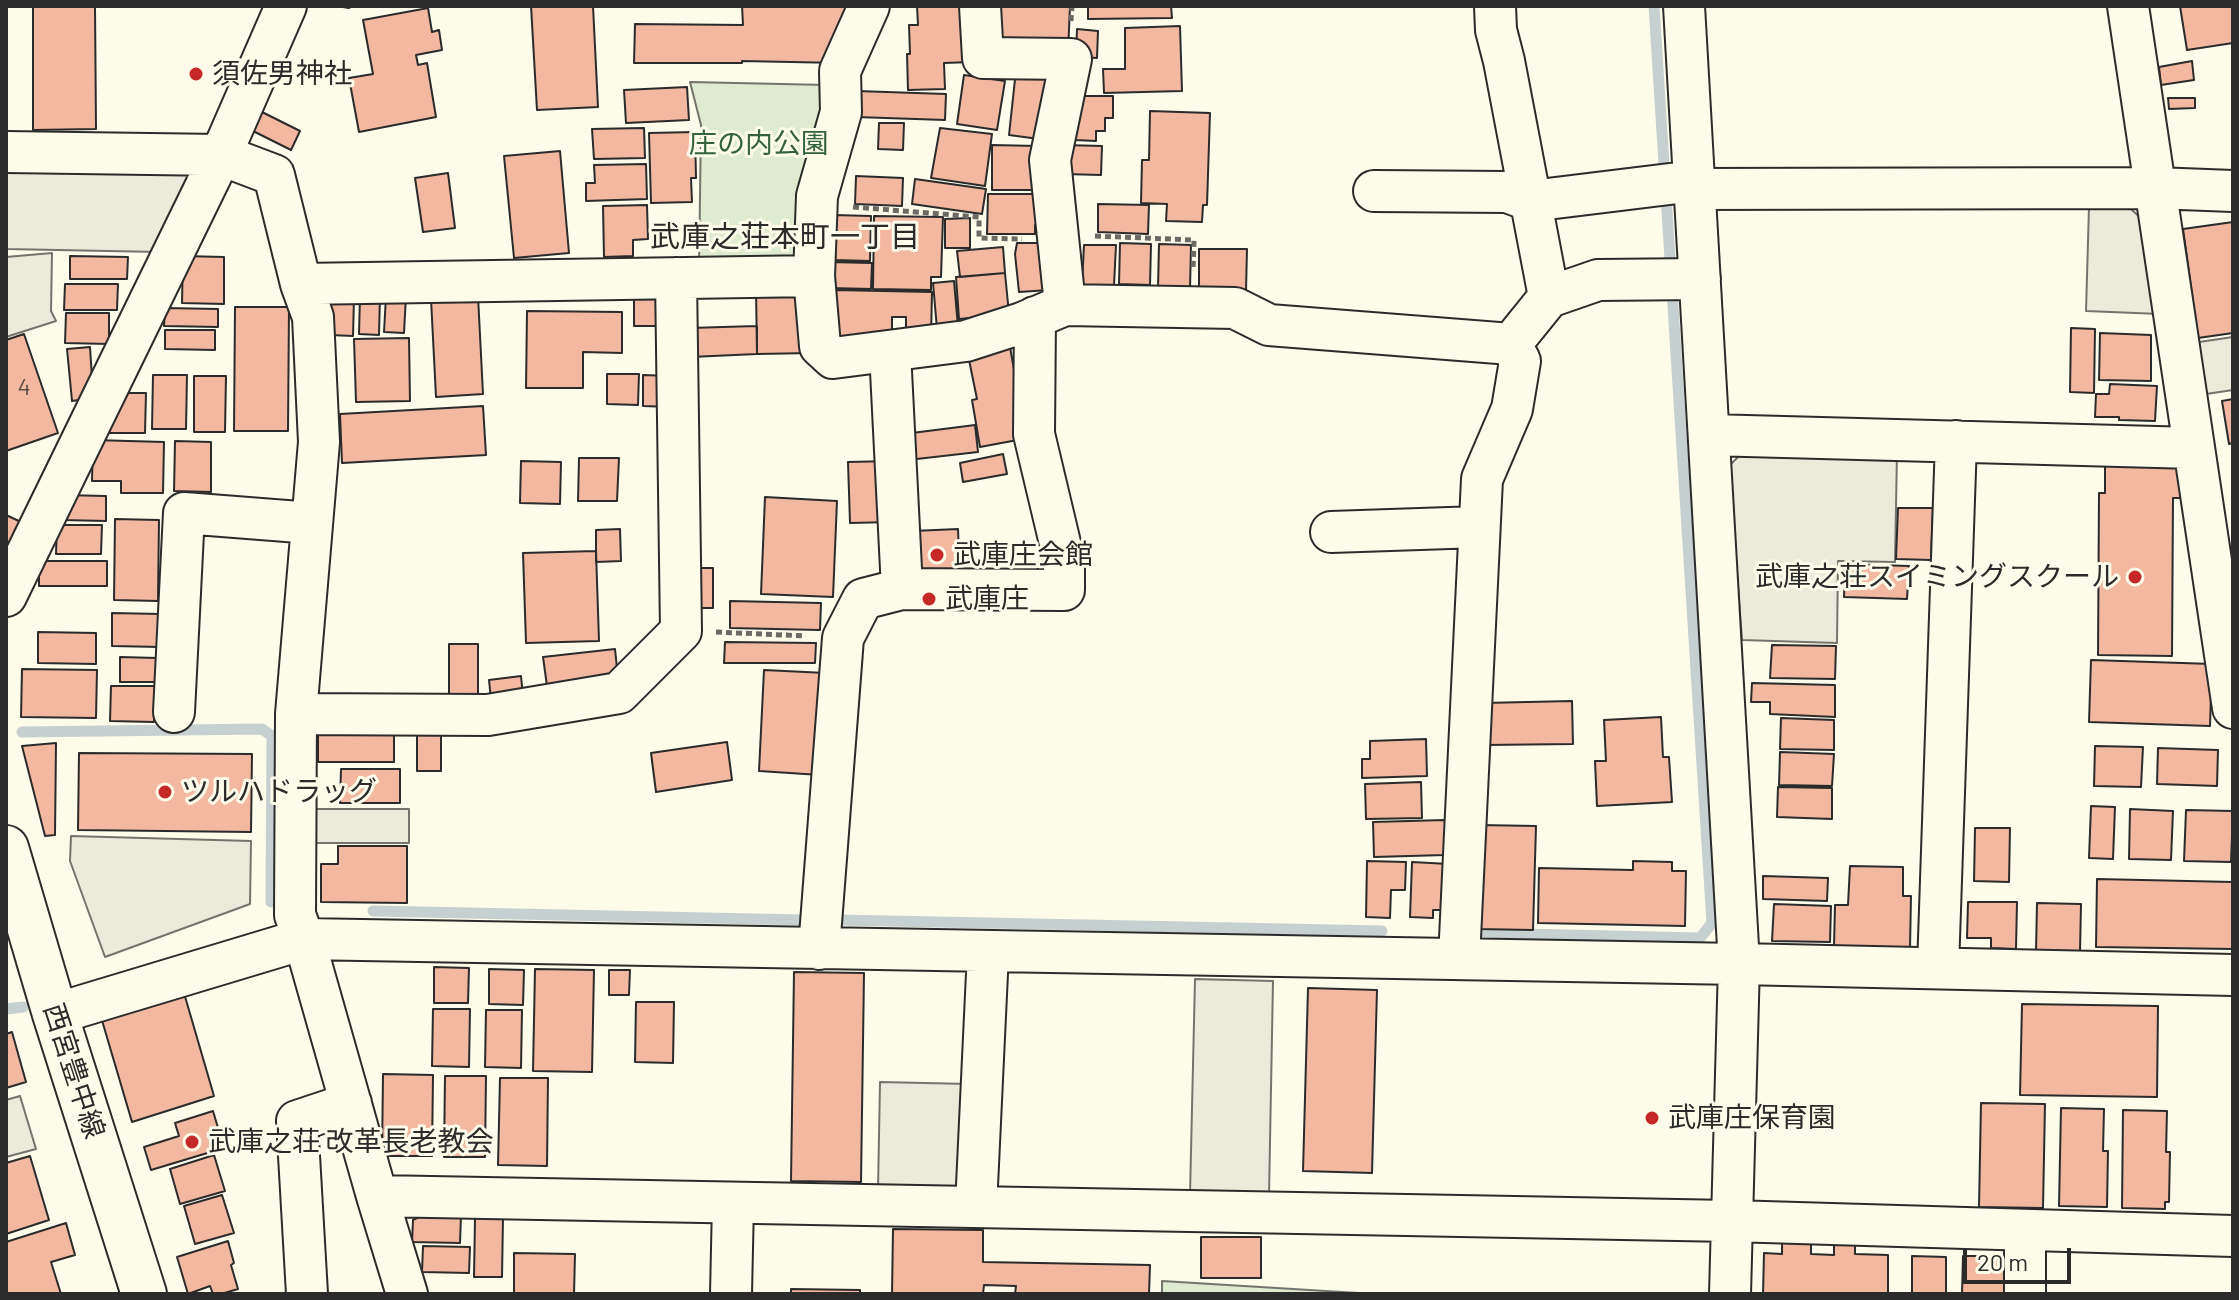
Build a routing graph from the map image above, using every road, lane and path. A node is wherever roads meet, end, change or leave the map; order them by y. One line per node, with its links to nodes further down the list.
1 (286, 6): 8 (street)
2 (869, 6): 14 (street)
3 (980, 6): 15 (street)
4 (1495, 6): 13 (street)
5 (1684, 6): 9 (street)
6 (2128, 6): 10 (street)
7 (6, 152): 8 (street)
8 (221, 155): 19 (street); 32 (street)
9 (1679, 185): 10 (street); 13 (street); 18 (street)
10 (2155, 188): 12 (street); 27 (street)
11 (1374, 191): 13 (street)
12 (2233, 191)
13 (1531, 201): 20 (street)
14 (817, 205): 15 (path); 16 (street)
15 (1058, 237): 21 (path); 22 (street)
16 (814, 276): 17 (street); 24 (street)
17 (676, 278): 19 (street); 33 (street)
18 (1681, 279): 20 (street); 25 (street)
19 (301, 284): 28 (street)
20 (1549, 297): 23 (street)
21 (1192, 308): 22 (street); 23 (street)
22 (1050, 311): 24 (street); 31 (street)
23 (1511, 344): 29 (street)
24 (890, 351): 31 (street)
25 (1709, 435): 26 (street); 43 (street)
26 (1956, 441): 27 (street); 44 (street)
27 (2194, 448): 35 (street)
28 (312, 523): 36 (street); 37 (street)
29 (1479, 527): 30 (street); 42 (street)
30 (1331, 532)
31 (902, 589): 34 (street)
32 (6, 596)
33 (681, 631): 34 (path); 37 (street)
34 (843, 638): 40 (street)
35 (2233, 708)
36 (174, 712)
37 (296, 714): 39 (street)
38 (6, 848): 46 (main road, 西宮豊中線)
39 (304, 939): 40 (street); 46 (street); 47 (street)
40 (819, 949): 41 (street)
41 (988, 952): 42 (street); 50 (street)
42 (1459, 959): 43 (street)
43 (1739, 964): 44 (street); 51 (street)
44 (1938, 968): 45 (street)
45 (2233, 975)
46 (55, 1014): 54 (main road, 西宮豊中線)
47 (351, 1103): 48 (street); 55 (street)
48 (377, 1196): 49 (street); 56 (street)
49 (733, 1203): 50 (street); 57 (street)
50 (976, 1207): 51 (street)
51 (1731, 1221): 52 (street); 58 (street)
52 (2025, 1230): 53 (street); 59 (street)
53 (2233, 1236)
54 (144, 1294)
55 (307, 1294)
56 (407, 1294)
57 (731, 1294)
58 (1730, 1294)
59 (2025, 1294)

